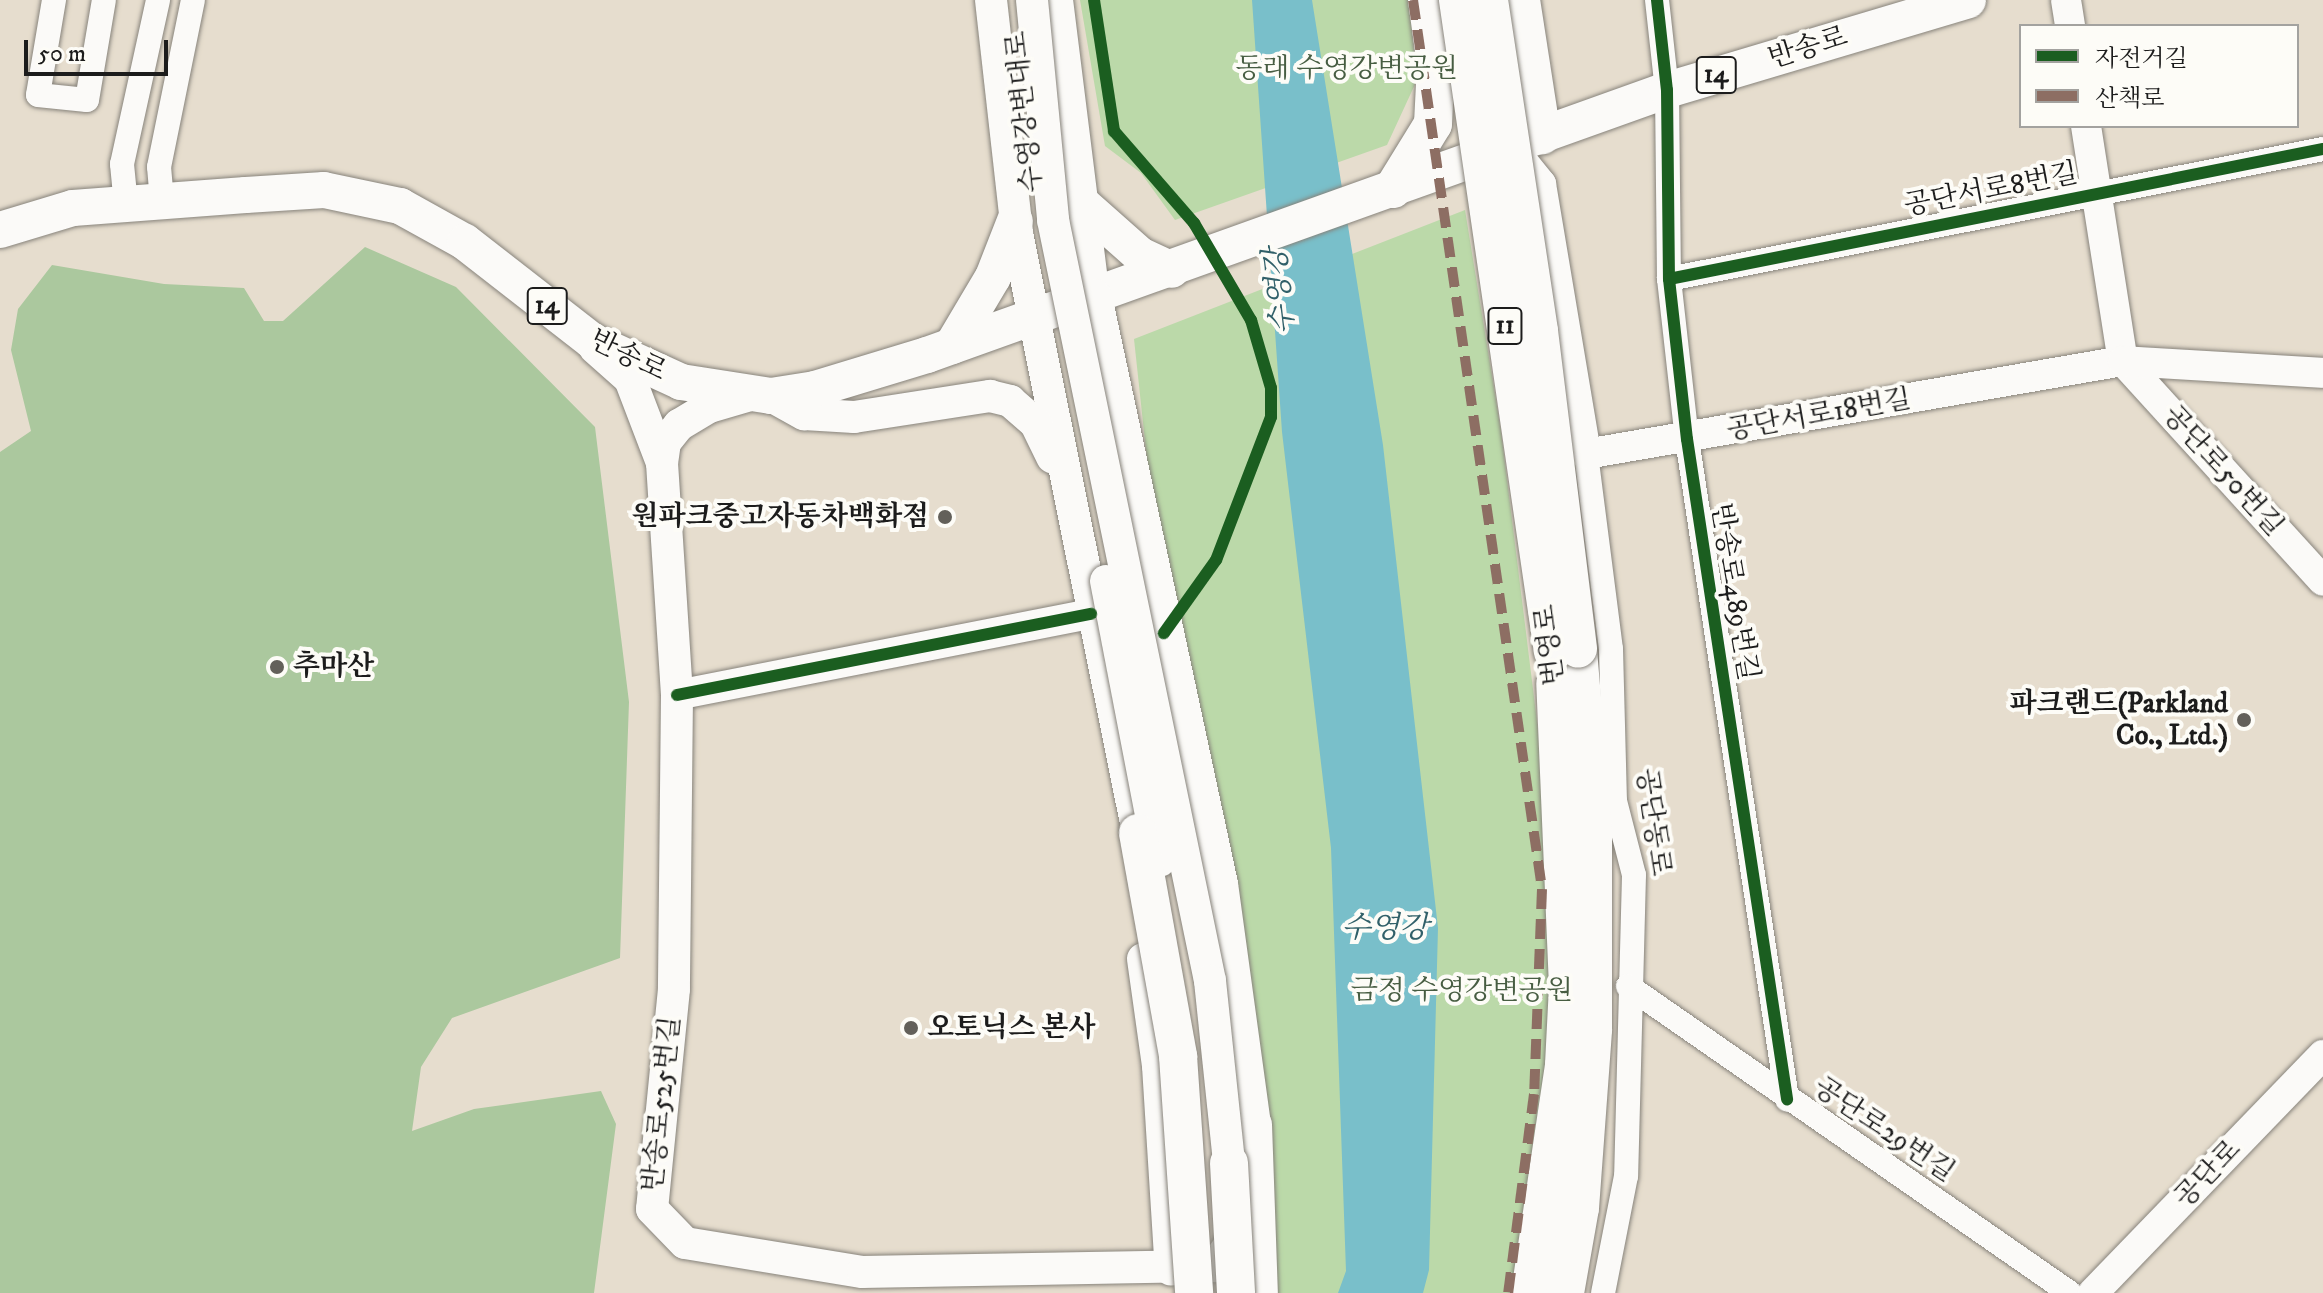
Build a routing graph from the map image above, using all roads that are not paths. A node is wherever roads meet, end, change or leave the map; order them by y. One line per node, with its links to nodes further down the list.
1 (54, 0): 2 (street)
2 (104, 0)
3 (158, 0): 25 (street)
4 (193, 0): 23 (street)
5 (991, 0): 26 (main road)
6 (1013, 0): 26 (main road, 수영강변대로)
7 (1032, 0): 51 (main road, bridge)
8 (1057, 0): 24 (main road)
9 (1427, 0): 21 (highway)
10 (1458, 0): 43 (highway, 번영로 / 11, bridge)
11 (1489, 0): 43 (highway, 번영로 / 11, bridge)
12 (1521, 0): 19 (highway)
13 (1657, 0): 17 (street, 반송로489번길)
14 (1968, 0): 17 (main road, 반송로 / 14)
15 (2066, 0): 16 (street)
16 (2070, 24)
17 (1667, 90): 19 (main road, 반송로 / 14); 29 (street, 반송로489번길)
18 (2086, 128): 22 (street, 공단서로8번길)
19 (1527, 141): 21 (main road, 반송로 / 14); 38 (street)
20 (2323, 149): 22 (street, 공단서로8번길)
21 (1393, 189): 28 (main road, 14)
22 (2097, 194): 29 (street, 공단서로8번길); 34 (street, 공단서로8번길)
23 (162, 201): 25 (main road, 반송로 / 14); 32 (main road, 반송로 / 14)
24 (1079, 201): 28 (main road); 30 (main road)
25 (126, 205): 27 (main road, 반송로 / 14)
26 (1026, 223): 31 (main road); 33 (main road); 51 (main road, bridge)
27 (0, 230)
28 (1172, 270): 30 (main road, 14)
29 (1669, 279): 37 (street, 반송로489번길)
30 (1094, 297): 31 (main road, 반송로 / 14); 46 (main road)
31 (1036, 317): 33 (main road, 반송로 / 14); 40 (main road)
32 (574, 328): 36 (main road, 반송로 / 14); 39 (main road)
33 (952, 346): 36 (main road, 반송로 / 14)
34 (2123, 361): 35 (street, 공단서로18번길); 37 (street, 공단서로18번길); 41 (street, 공단로50번길)
35 (2323, 373)
36 (763, 395): 39 (main road); 40 (main road)
37 (1687, 439): 38 (street, 공단서로18번길); 49 (street, 반송로489번길)
38 (1586, 454): 47 (street, 공단동로)
39 (662, 463): 44 (main road, 반송로525번길)
40 (1068, 492): 42 (main road)
41 (2323, 581)
42 (1093, 621): 44 (street); 45 (main road); 53 (main road)
43 (1566, 650): 57 (highway, 번영로 / 11); 58 (highway, 번영로 / 11)
44 (677, 695): 52 (main road, 반송로525번길)
45 (1138, 833): 53 (highway, bridge)
46 (1220, 884): 50 (main road); 53 (main road, 반송로525번길)
47 (1628, 986): 49 (street, 공단로29번길); 59 (street, 공단동로)
48 (2319, 1068): 61 (street, 공단로)
49 (1787, 1099): 60 (street, 공단로29번길)
50 (1253, 1125): 56 (highway)
51 (1216, 1162): 54 (highway); 55 (highway, bridge)
52 (860, 1282): 53 (main road, 반송로525번길)
53 (1181, 1285)
54 (1212, 1293)
55 (1236, 1293)
56 (1259, 1293)
57 (1530, 1293)
58 (1565, 1293)
59 (1603, 1293)
60 (2070, 1293)
61 (2093, 1293)

